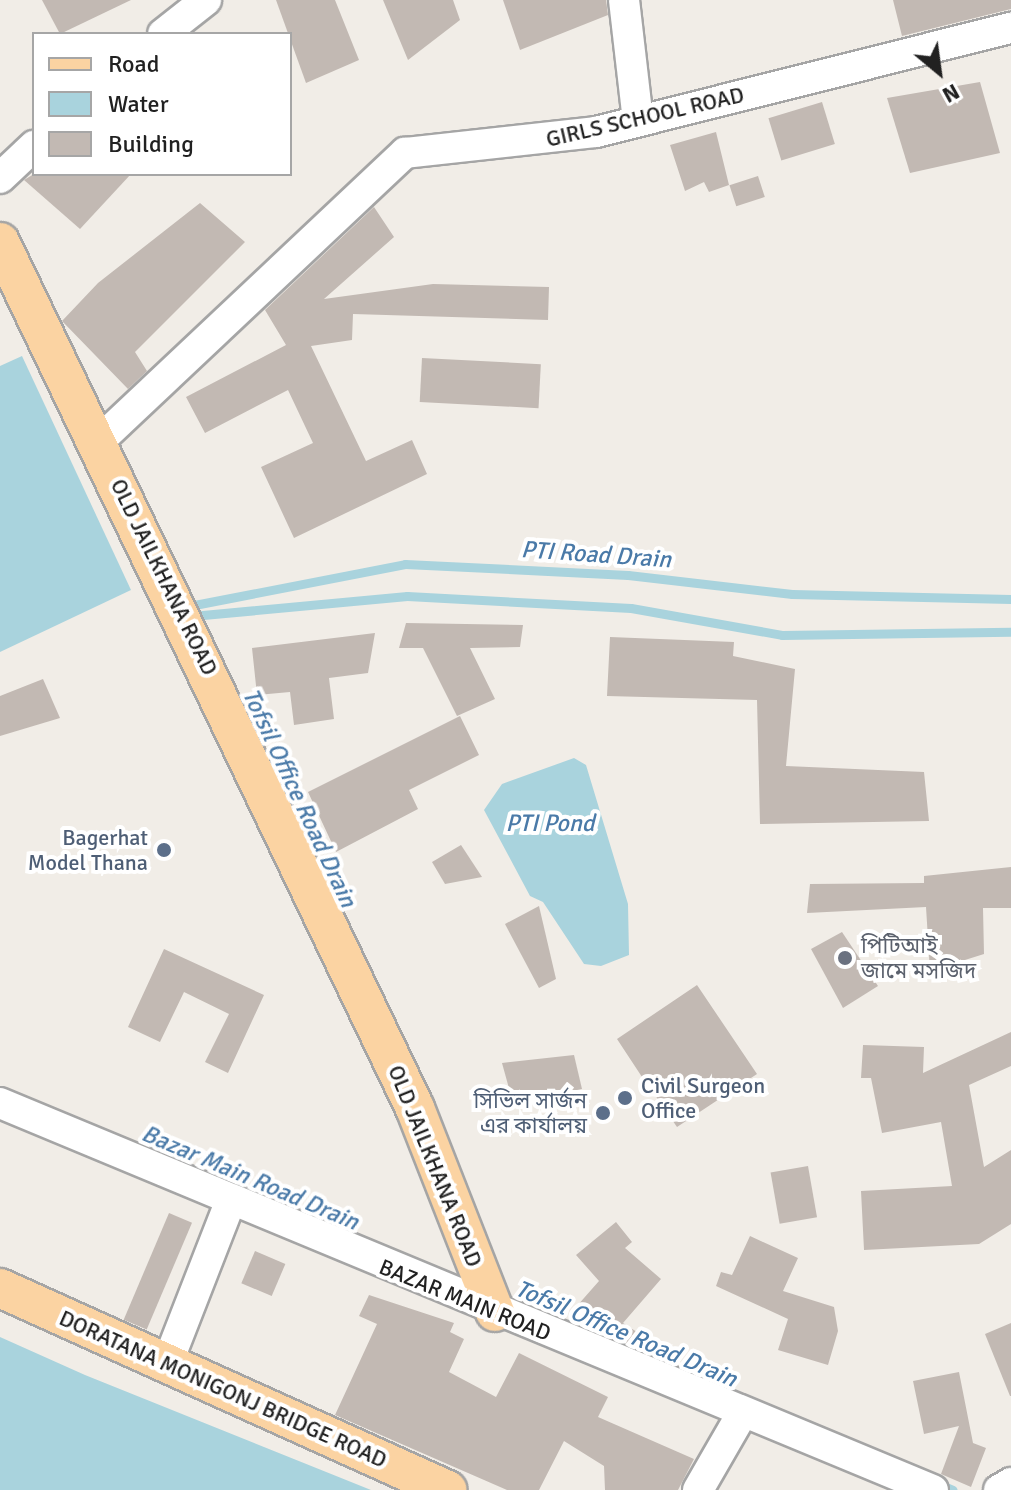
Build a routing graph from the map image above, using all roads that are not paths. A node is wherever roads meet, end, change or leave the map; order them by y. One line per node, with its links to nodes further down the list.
1 (206, 0): 4 (street)
2 (624, 0): 5 (street)
3 (1011, 28): 5 (street, GIRLS SCHOOL ROAD)
4 (166, 32)
5 (638, 121): 9 (street, GIRLS SCHOOL ROAD)
6 (32, 148): 7 (street)
7 (0, 178)
8 (0, 242): 9 (main road, OLD JAILKHANA ROAD)
9 (98, 442): 13 (main road, OLD JAILKHANA ROAD)
10 (0, 1103): 11 (street, BAZAR MAIN ROAD)
11 (230, 1202): 13 (street, BAZAR MAIN ROAD); 14 (street)
12 (0, 1288): 14 (main road, DORATANA MONIGONJ BRIDGE ROAD)
13 (495, 1312): 15 (street, BAZAR MAIN ROAD)
14 (167, 1364): 17 (main road, DORATANA MONIGONJ BRIDGE ROAD)
15 (743, 1412): 18 (street); 19 (street, BAZAR MAIN ROAD)
16 (1011, 1483): 20 (street)
17 (447, 1490)
18 (698, 1490)
19 (933, 1490)
20 (999, 1490)

